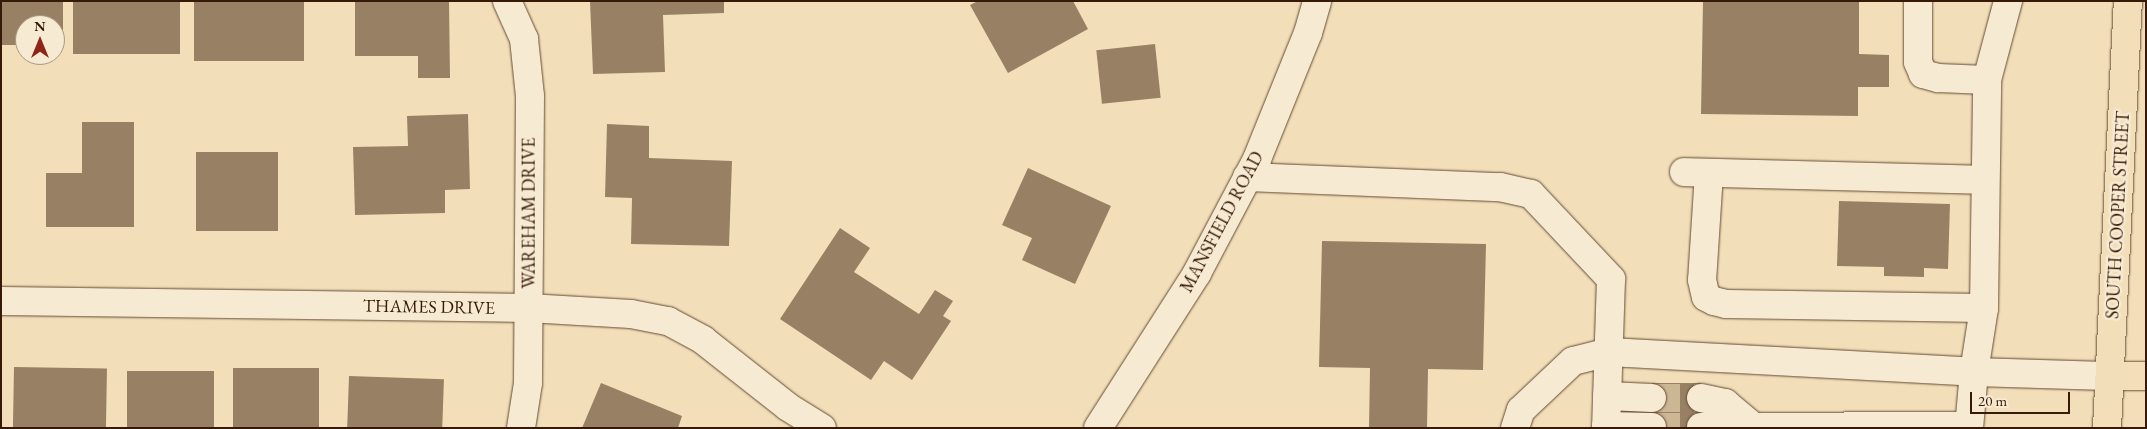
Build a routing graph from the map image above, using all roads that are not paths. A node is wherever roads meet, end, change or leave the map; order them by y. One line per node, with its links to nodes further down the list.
1 (507, 1): 10 (street, WAREHAM DRIVE)
2 (1317, 1): 7 (street, MANSFIELD ROAD)
3 (1918, 1): 6 (street)
4 (2008, 1): 6 (street)
5 (2128, 1): 14 (main road, SOUTH COOPER STREET)
6 (1987, 80): 8 (street)
7 (1247, 177): 12 (street); 28 (street, MANSFIELD ROAD)
8 (1986, 180): 11 (street); 11 (street)
9 (1, 301): 10 (street, THAMES DRIVE)
10 (528, 308): 26 (street, WAREHAM DRIVE); 27 (street, THAMES DRIVE)
11 (1984, 308): 13 (street)
12 (1609, 352): 13 (street); 16 (street); 29 (street)
13 (1974, 372): 14 (street); 25 (street)
14 (2110, 376): 15 (main road); 30 (main road, SOUTH COOPER STREET)
15 (2146, 376)
16 (1607, 396): 17 (street); 19 (street)
17 (1652, 398)
18 (1701, 398): 22 (street)
19 (1606, 427): 20 (street)
20 (1652, 427)
21 (1701, 427): 22 (street)
22 (1756, 427): 23 (street)
23 (1798, 427): 24 (street)
24 (1884, 427): 25 (street)
25 (1969, 427)
26 (521, 428)
27 (822, 428)
28 (1098, 428)
29 (1515, 428)
30 (2107, 428)

